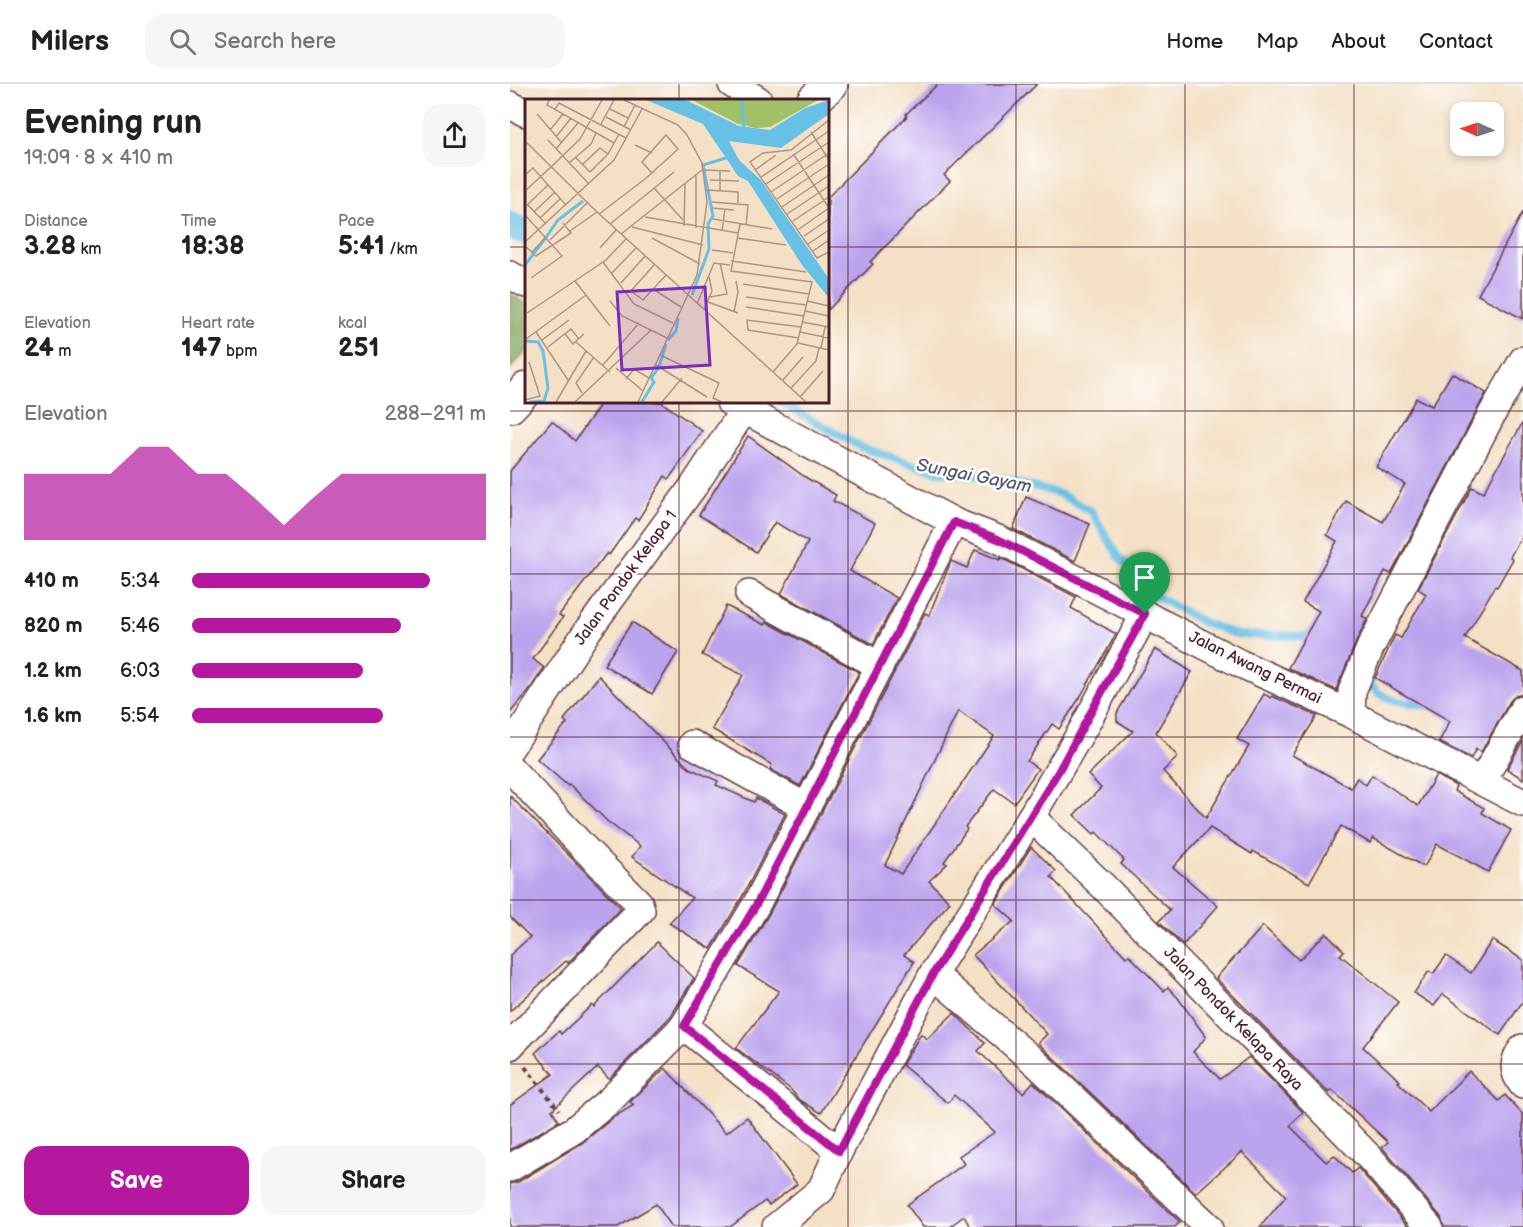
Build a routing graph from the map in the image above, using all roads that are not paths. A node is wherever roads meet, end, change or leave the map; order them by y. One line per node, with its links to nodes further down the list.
1 (732, 84): 3 (street)
2 (831, 84): 4 (main road)
3 (756, 99)
4 (815, 99)
5 (510, 105): 6 (street)
6 (525, 112)
7 (510, 275): 8 (street)
8 (525, 283)
9 (1523, 360): 17 (street)
10 (525, 390): 11 (main road)
11 (510, 406)
12 (737, 406): 13 (street, Jalan Awang Permai); 20 (street, Jalan Pondok Kelapa 1)
13 (954, 522): 15 (street, Jalan Awang Permai); 16 (street)
14 (748, 594): 16 (street)
15 (1145, 614): 17 (street, Jalan Awang Permai); 25 (street)
16 (880, 666): 24 (street)
17 (1352, 703): 22 (street, Jalan Awang Permai)
18 (1514, 724): 22 (street)
19 (692, 744): 24 (street)
20 (510, 748)
21 (510, 768): 29 (street)
22 (1482, 781): 23 (street, Jalan Awang Permai)
23 (1523, 803)
24 (807, 807): 27 (street)
25 (1031, 816): 26 (street); 35 (street, Jalan Pondok Kelapa Raya)
26 (933, 974): 31 (street); 34 (street)
27 (684, 1026): 31 (street); 32 (street)
28 (1523, 1048): 30 (street)
29 (517, 1056)
30 (1523, 1085)
31 (839, 1151): 33 (street)
32 (510, 1168)
33 (776, 1227)
34 (1209, 1227)
35 (1429, 1227)

